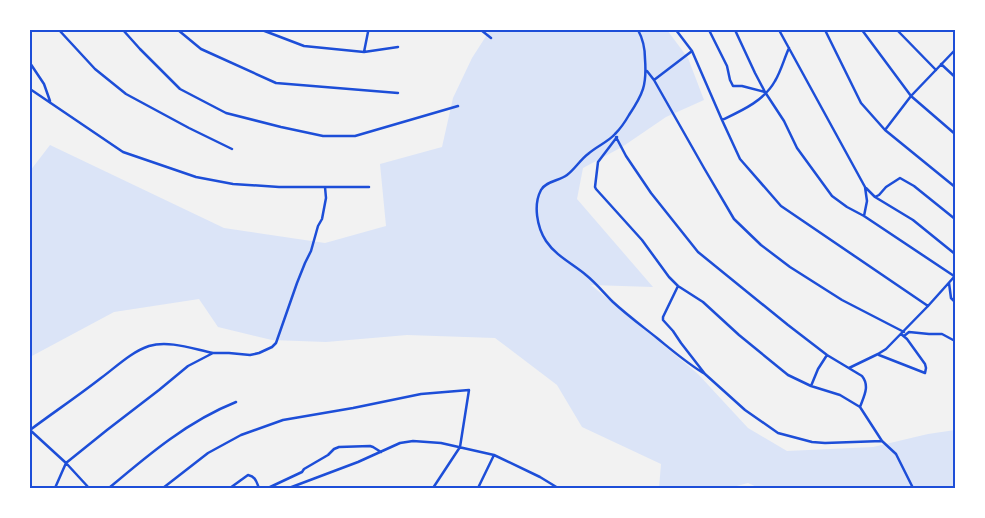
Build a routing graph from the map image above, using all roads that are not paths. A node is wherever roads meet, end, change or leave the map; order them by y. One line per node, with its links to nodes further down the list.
1 (59, 30): 37 (street)
2 (123, 30): 32 (street)
3 (178, 30): 29 (street)
4 (262, 30): 20 (street)
5 (368, 30): 20 (street)
6 (481, 30): 15 (street)
7 (638, 30): 23 (street)
8 (676, 30): 18 (street)
9 (709, 30): 28 (street)
10 (735, 30): 28 (street)
11 (779, 30): 17 (street)
12 (825, 30): 34 (street)
13 (862, 30): 30 (street)
14 (897, 30): 24 (street)
15 (491, 38)
16 (398, 47): 20 (street)
17 (788, 48): 28 (street); 40 (street)
18 (692, 50): 26 (street); 33 (street)
19 (955, 50): 22 (street)
20 (364, 52)
21 (30, 63): 31 (street)
22 (941, 64): 24 (street); 25 (street)
23 (646, 70): 26 (street); 36 (street)
24 (936, 70): 30 (street)
25 (955, 77)
26 (654, 80): 51 (street)
27 (30, 89): 31 (street)
28 (765, 92): 33 (street); 43 (street)
29 (398, 93)
30 (911, 96): 34 (street); 35 (street)
31 (51, 102): 38 (street)
32 (458, 106)
33 (722, 120): 50 (street)
34 (885, 130): 41 (street)
35 (955, 134)
36 (616, 136): 48 (street); 55 (street); 57 (street)
37 (232, 149)
38 (325, 187): 39 (street); 53 (street)
39 (369, 187)
40 (865, 187): 42 (street); 43 (street)
41 (955, 187)
42 (875, 197): 44 (street); 45 (street)
43 (864, 216): 46 (street)
44 (955, 219)
45 (955, 254)
46 (955, 276): 47 (street)
47 (949, 283): 49 (street); 50 (street)
48 (678, 286): 57 (street); 58 (street)
49 (955, 302)
50 (928, 306): 51 (street)
51 (903, 334): 52 (street); 54 (street); 54 (street)
52 (955, 341)
53 (213, 353): 65 (street); 65 (street)
54 (878, 354): 56 (street)
55 (827, 355): 56 (street); 58 (street)
56 (848, 368): 60 (street)
57 (705, 374): 61 (street)
58 (811, 386): 60 (street)
59 (236, 402): 68 (street)
60 (860, 407): 61 (street)
61 (882, 441): 77 (street)
62 (460, 446): 63 (street); 64 (street); 69 (street); 74 (street)
63 (381, 452): 72 (street); 73 (street)
64 (494, 455): 75 (street); 76 (street)
65 (66, 464): 66 (street); 67 (street)
66 (56, 488)
67 (89, 488)
68 (109, 488)
69 (163, 488)
70 (230, 488): 71 (street)
71 (259, 488)
72 (268, 488)
73 (289, 488)
74 (433, 488)
75 (478, 488)
76 (558, 488)
77 (913, 488)

